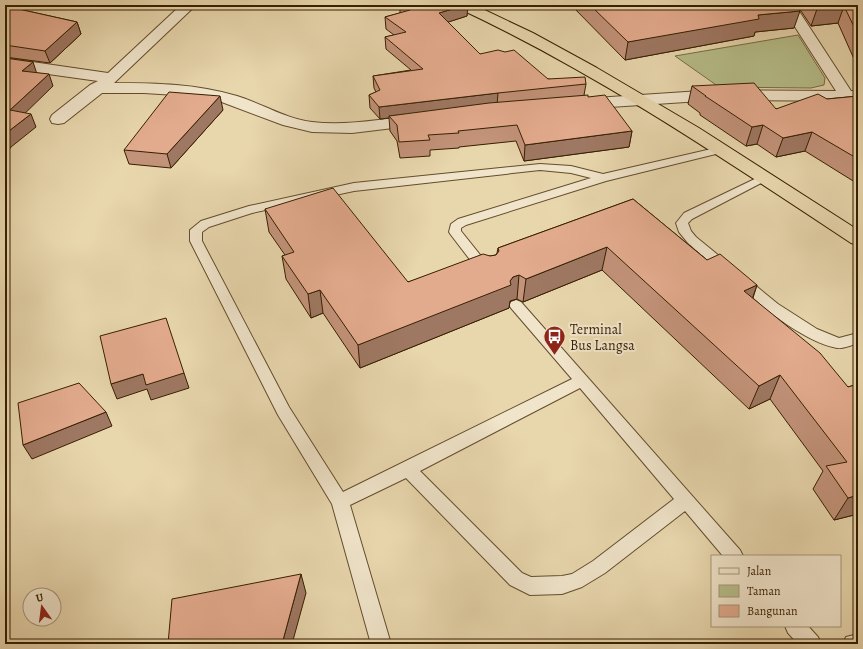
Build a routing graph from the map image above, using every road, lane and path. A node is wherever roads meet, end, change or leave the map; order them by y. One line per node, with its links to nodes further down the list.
1 (189, 5): 5 (street)
2 (463, 5): 8 (highway)
3 (788, 5): 7 (street)
4 (5, 63): 5 (street)
5 (111, 78): 6 (street)
6 (96, 88): 10 (street); 11 (street)
7 (852, 96): 8 (street)
8 (640, 99): 9 (street); 12 (highway)
9 (565, 106)
10 (434, 118)
11 (58, 119)
12 (720, 150): 13 (lane); 14 (highway)
13 (602, 178): 16 (lane); 22 (lane)
14 (763, 178): 15 (highway); 18 (lane)
15 (858, 239)
16 (489, 274)
17 (516, 305): 19 (lane)
18 (858, 338)
19 (581, 381): 20 (lane); 21 (lane)
20 (408, 469): 21 (lane); 22 (lane)
21 (685, 501): 23 (lane)
22 (340, 502): 26 (lane)
23 (733, 555)
24 (796, 627): 27 (lane)
25 (858, 643): 28 (lane)
26 (381, 644)
27 (811, 644)
28 (853, 644)

